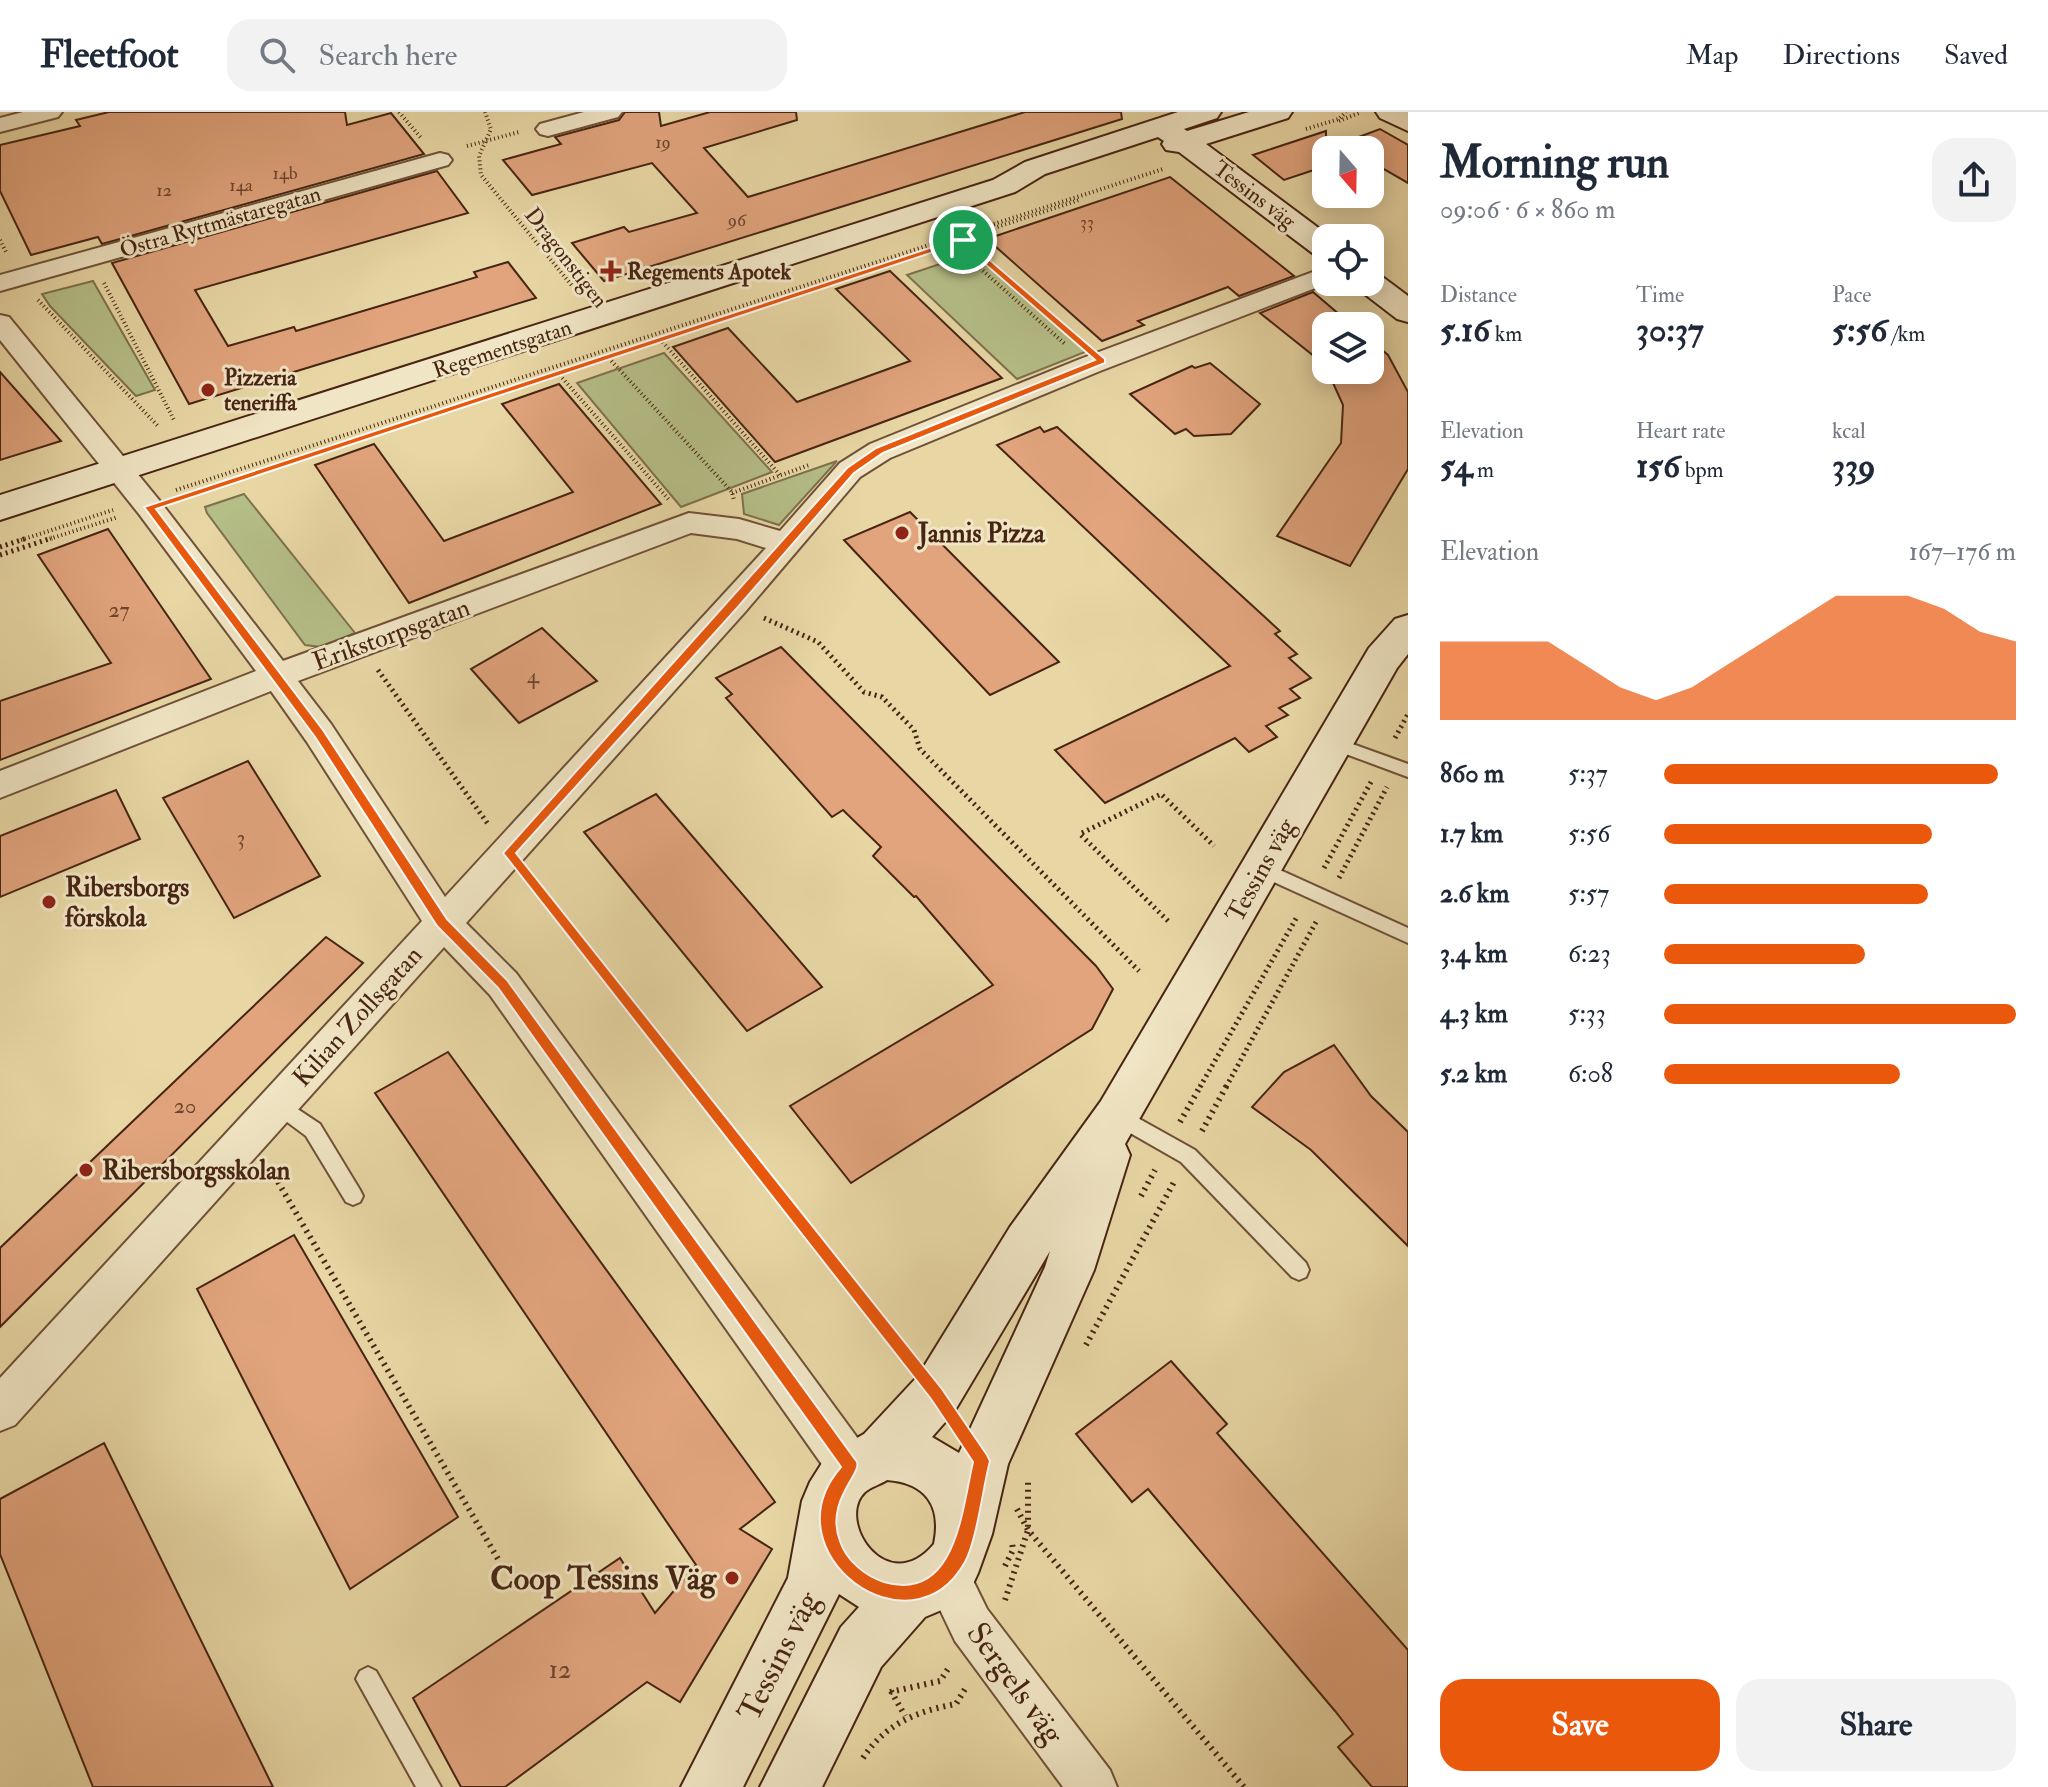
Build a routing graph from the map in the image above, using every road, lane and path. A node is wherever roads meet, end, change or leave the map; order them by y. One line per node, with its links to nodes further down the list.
1 (50, 112): 10 (street)
2 (485, 112): 23 (path, Dragonstigen)
3 (610, 112): 11 (street)
4 (1207, 112): 12 (street, Regementsgatan)
5 (1278, 112): 12 (street, Regementsgatan)
6 (1360, 112): 9 (path)
7 (1390, 112): 8 (street)
8 (1408, 122)
9 (1336, 123)
10 (0, 125)
11 (548, 129)
12 (1164, 137): 14 (street, Tessins väg); 23 (street, Regementsgatan); 26 (path)
13 (440, 160): 18 (street, Östra Ryttmästaregatan)
14 (1212, 162): 15 (street, Tessins väg); 16 (path)
15 (1312, 237)
16 (963, 240): 17 (path); 28 (path)
17 (952, 244): 25 (path); 28 (path)
18 (91, 258): 19 (street, Östra Ryttmästaregatan); 30 (path)
19 (9, 280): 30 (path)
20 (1312, 280): 28 (street, Kilian Zollsgatan)
21 (1384, 294): 22 (street)
22 (1408, 312)
23 (597, 318): 26 (path, Dragonstigen); 30 (street, Regementsgatan)
24 (0, 323): 32 (street)
25 (660, 339): 27 (path); 33 (path)
26 (605, 350): 27 (path, Dragonstigen); 34 (path)
27 (607, 356): 29 (path); 36 (path, Dragonstigen)
28 (1096, 363): 41 (street, Kilian Zollsgatan)
29 (557, 372): 35 (path); 39 (path)
30 (177, 438): 32 (street, Regementsgatan); 34 (path)
31 (810, 465): 33 (path)
32 (119, 472): 37 (street); 38 (street, Regementsgatan)
33 (780, 475): 36 (path)
34 (196, 483): 35 (path); 37 (path)
35 (200, 490): 37 (path)
36 (732, 492): 39 (path); 40 (path)
37 (146, 504): 42 (path); 43 (path); 47 (street)
38 (0, 508)
39 (689, 523): 40 (street, Erikstorpsgatan); 46 (street, Erikstorpsgatan)
40 (739, 529): 41 (street, Erikstorpsgatan)
41 (787, 544): 44 (street, Kilian Zollsgatan)
42 (0, 547)
43 (0, 555)
44 (734, 604): 53 (street, Kilian Zollsgatan); 60 (path)
45 (1408, 629): 49 (street, Tessins väg)
46 (361, 647): 47 (street, Erikstorpsgatan); 53 (path)
47 (277, 676): 51 (street, Erikstorpsgatan); 58 (street)
48 (1408, 714): 50 (path)
49 (1333, 743): 50 (lane); 54 (street, Tessins väg)
50 (1396, 767): 55 (path); 56 (path)
51 (0, 785)
52 (1214, 846): 57 (path)
53 (509, 853): 58 (street, Kilian Zollsgatan); 69 (path)
54 (1260, 868): 55 (lane); 62 (street, Tessins väg)
55 (1311, 891): 56 (lane); 64 (path)
56 (1328, 900): 59 (lane); 65 (path)
57 (1168, 921)
58 (442, 922): 61 (street, Kilian Zollsgatan); 71 (street)
59 (1408, 936)
60 (1139, 971)
61 (278, 1104): 63 (street, Kilian Zollsgatan); 66 (lane)
62 (1118, 1116): 64 (lane); 69 (street, Tessins väg); 72 (street, Tessins väg)
63 (250, 1134): 70 (street, Kilian Zollsgatan); 75 (path)
64 (1169, 1142): 65 (lane)
65 (1188, 1156): 67 (lane); 68 (path)
66 (353, 1196)
67 (1299, 1270)
68 (1079, 1358)
69 (936, 1394): 71 (street, Tessins väg)
70 (0, 1410)
71 (867, 1460): 73 (street, Tessins väg); 76 (street)
72 (1005, 1463): 74 (path); 74 (path); 76 (street, Tessins väg)
73 (827, 1519): 76 (street); 81 (street, Tessins väg)
74 (1028, 1530): 77 (path); 84 (path)
75 (498, 1559)
76 (940, 1567): 77 (street, Sergels väg); 82 (street, Tessins väg)
77 (989, 1648): 79 (path); 83 (street, Sergels väg)
78 (368, 1679): 80 (lane)
79 (861, 1761)
80 (429, 1787)
81 (711, 1787)
82 (790, 1787)
83 (1093, 1787)
84 (1244, 1787)

